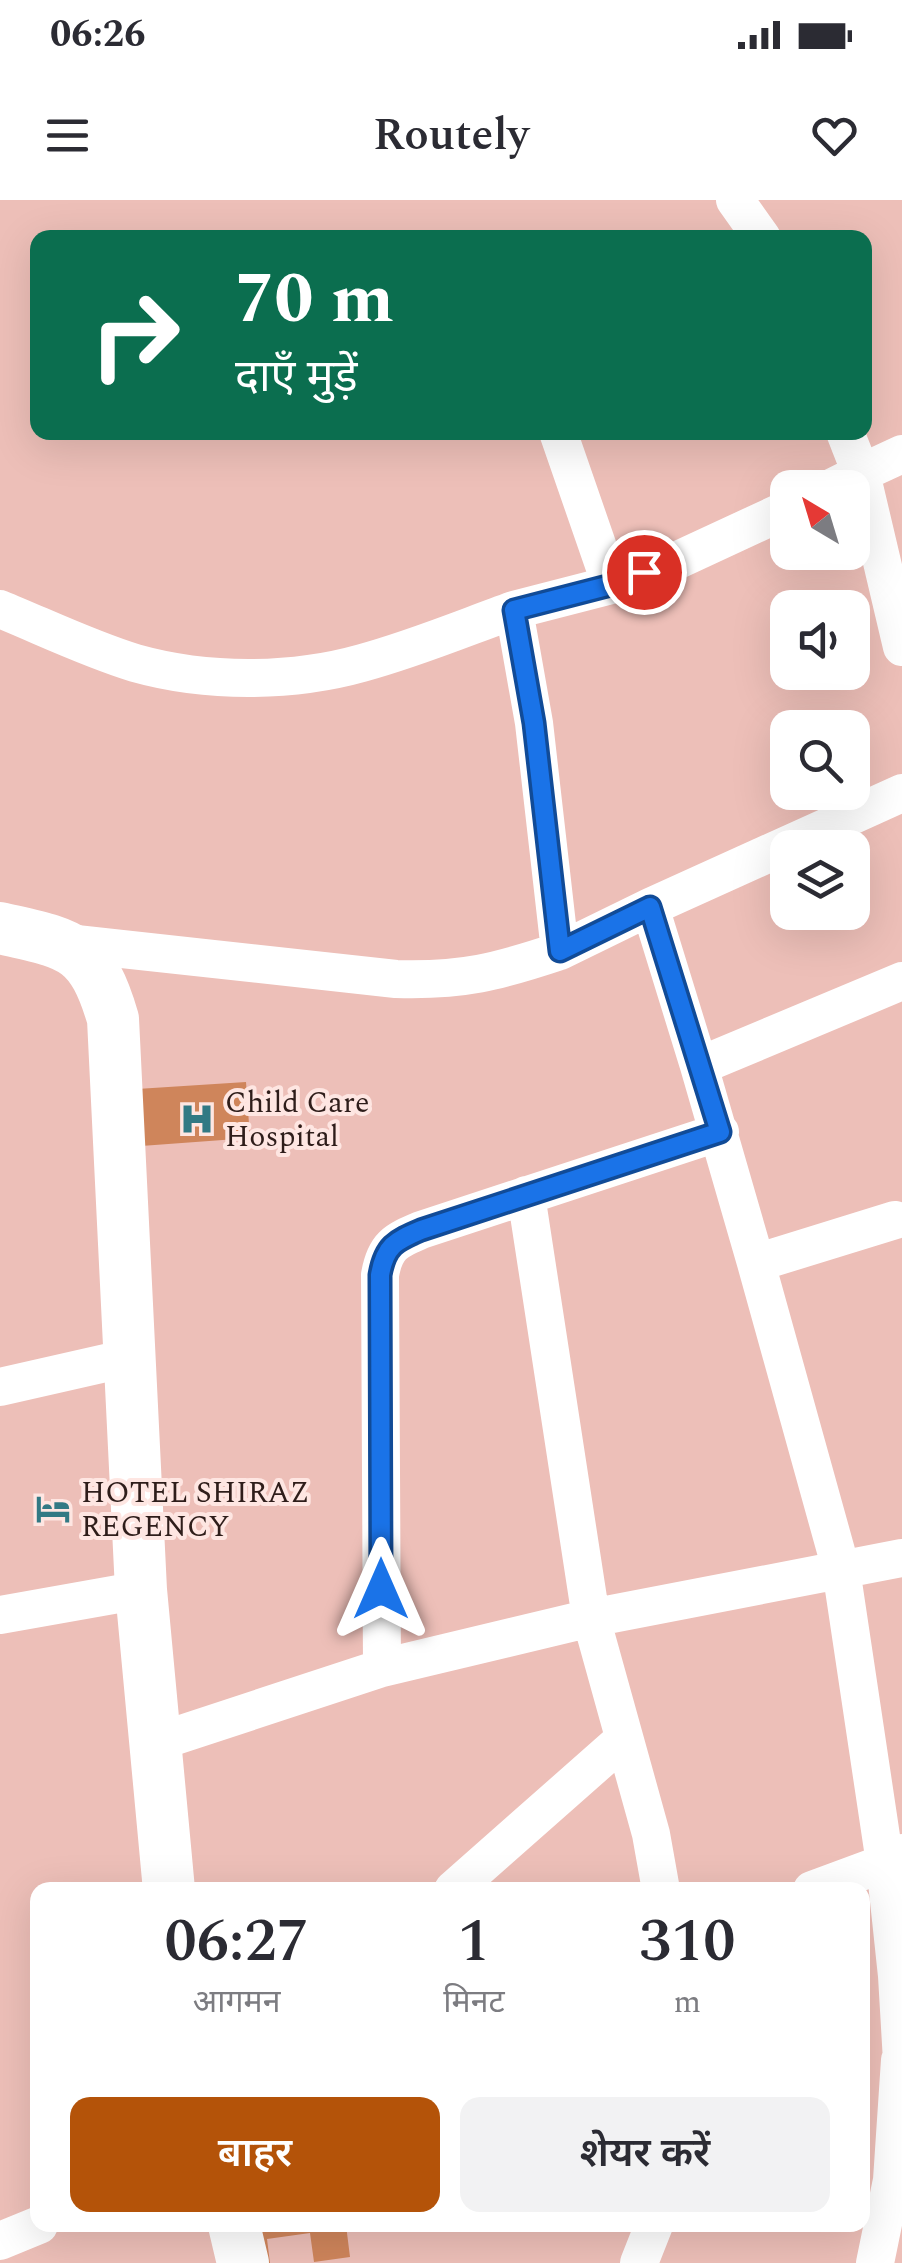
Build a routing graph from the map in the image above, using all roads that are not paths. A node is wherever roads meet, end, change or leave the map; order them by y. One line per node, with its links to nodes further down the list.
1 (735, 200): 2 (street)
2 (756, 230)
3 (561, 440): 10 (street)
4 (845, 440): 6 (street)
5 (902, 454): 7 (street)
6 (846, 470)
7 (868, 470)
8 (770, 517): 10 (street)
9 (870, 552): 13 (street)
10 (611, 585): 12 (street)
11 (0, 609): 12 (street)
12 (514, 610): 18 (street)
13 (902, 647)
14 (902, 794): 15 (street)
15 (650, 907): 18 (street); 20 (street)
16 (0, 928): 17 (main road)
17 (66, 943): 18 (street); 25 (main road)
18 (560, 951)
19 (902, 981): 20 (street)
20 (700, 1066): 21 (street)
21 (720, 1132): 22 (street); 24 (street)
22 (526, 1196): 31 (street); 32 (street)
23 (895, 1220): 24 (street)
24 (756, 1263): 28 (street)
25 (132, 1357): 26 (street); 29 (main road)
26 (0, 1387)
27 (902, 1558): 28 (street)
28 (841, 1569): 31 (street); 35 (street)
29 (142, 1590): 30 (street); 34 (main road)
30 (0, 1614)
31 (591, 1618): 32 (street); 33 (street)
32 (382, 1668): 34 (street)
33 (624, 1739): 37 (street); 38 (street)
34 (157, 1742): 36 (main road)
35 (893, 1858): 39 (street); 40 (street)
36 (168, 1882)
37 (462, 1882)
38 (659, 1882)
39 (832, 1882)
40 (900, 1976): 41 (street)
41 (901, 2061): 48 (street)
42 (30, 2229): 45 (street)
43 (236, 2232): 46 (main road)
44 (651, 2232): 47 (street)
45 (0, 2241)
46 (243, 2263)
47 (639, 2263)
48 (875, 2263)

